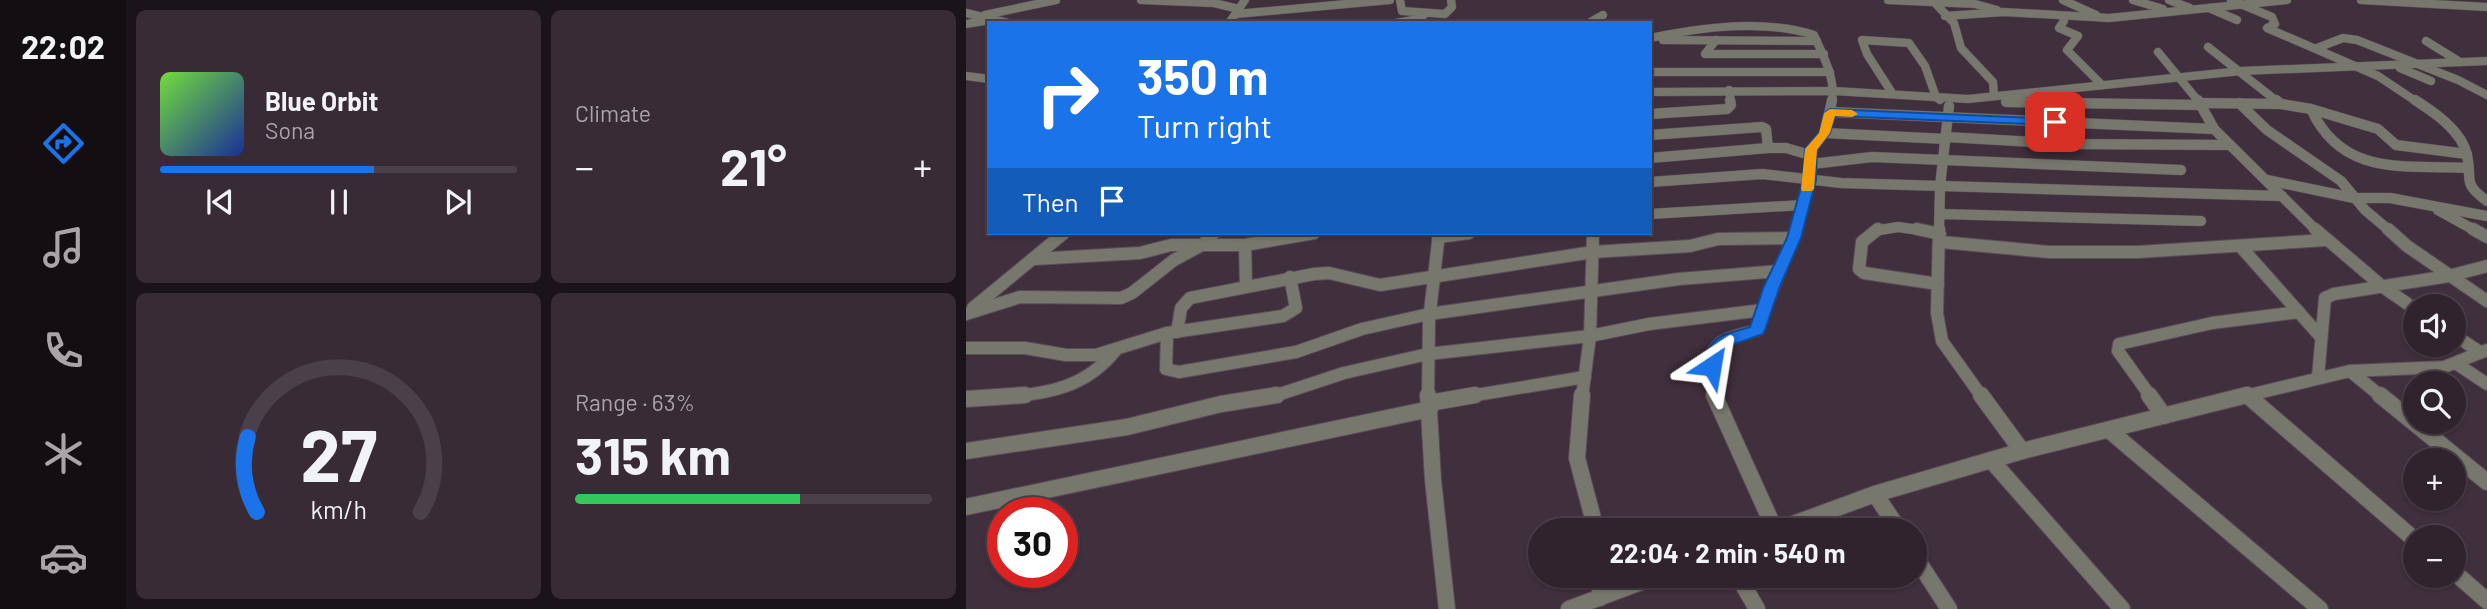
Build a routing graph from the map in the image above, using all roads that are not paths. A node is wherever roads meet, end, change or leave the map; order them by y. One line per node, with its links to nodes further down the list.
1 (1056, 0): 30 (street)
2 (1142, 0): 22 (street)
3 (1245, 0): 22 (street)
4 (1390, 0): 14 (street)
5 (1400, 0): 26 (street)
6 (1451, 0): 26 (street)
7 (1888, 0): 15 (street)
8 (2063, 0): 32 (street)
9 (2133, 0): 24 (street)
10 (2169, 0): 21 (street)
11 (2287, 0): 16 (street)
12 (2361, 0): 13 (street)
13 (2379, 0): 18 (street)
14 (1369, 1): 17 (street)
15 (1933, 1): 23 (street); 29 (street)
16 (2235, 2): 20 (street); 45 (street)
17 (1332, 3): 22 (street)
18 (2465, 5): 19 (street); 28 (street)
19 (2487, 7)
20 (2208, 8): 21 (street); 33 (street)
21 (2193, 10): 24 (street)
22 (1238, 11): 35 (street)
23 (2004, 12): 29 (street); 31 (street)
24 (2172, 12): 32 (street)
25 (966, 13): 30 (street)
26 (1426, 13): 36 (street)
27 (1603, 15): 37 (street)
28 (2482, 15)
29 (1945, 16): 70 (street)
30 (990, 17): 34 (street); 38 (street)
31 (2063, 17): 32 (street); 65 (street)
32 (2099, 17)
33 (2237, 20)
34 (1002, 21)
35 (1230, 21)
36 (1408, 21)
37 (1592, 21)
38 (966, 24)
39 (1652, 38): 41 (street)
40 (1652, 38): 42 (street)
41 (1716, 40): 42 (street); 48 (street)
42 (1817, 41): 48 (street)
43 (2426, 41): 50 (street)
44 (2208, 47): 56 (street)
45 (2317, 48): 47 (street); 52 (street)
46 (2158, 52): 62 (street)
47 (2330, 53): 53 (street); 54 (street)
48 (1824, 54): 58 (street)
49 (2487, 61): 51 (street)
50 (2460, 62): 51 (street); 52 (street)
51 (2475, 62): 55 (street)
52 (2423, 65): 53 (street); 71 (street)
53 (2394, 67): 54 (street); 60 (street); 63 (street)
54 (2363, 68): 56 (street); 60 (street)
55 (2487, 68)
56 (2241, 71): 62 (street); 78 (street)
57 (1652, 72): 58 (street)
58 (1830, 72): 67 (street)
59 (966, 76): 61 (street)
60 (2378, 76): 90 (street)
61 (987, 79)
62 (2178, 79): 64 (street); 77 (street)
63 (2431, 81)
64 (2126, 83): 65 (street); 76 (street)
65 (2102, 85): 70 (street)
66 (1729, 90): 67 (street); 68 (street); 82 (street)
67 (1834, 90): 69 (street); 81 (street)
68 (1652, 93)
69 (1892, 93): 72 (street); 72 (street)
70 (1997, 94): 73 (street); 74 (street)
71 (2487, 95)
72 (1936, 97): 73 (street); 80 (street)
73 (1968, 99): 80 (street)
74 (2007, 103): 76 (street); 83 (street)
75 (2239, 103): 77 (street); 78 (street); 101 (street)
76 (2148, 104): 77 (street)
77 (2201, 104): 84 (street)
78 (2281, 104): 79 (street)
79 (2311, 109): 90 (street); 94 (street)
80 (1947, 112): 81 (street); 83 (street); 87 (street)
81 (1830, 113): 85 (street)
82 (1652, 114)
83 (2010, 121): 84 (street)
84 (2214, 129): 88 (street)
85 (1825, 133): 87 (street); 92 (street)
86 (1652, 135): 89 (street)
87 (1946, 138): 88 (street); 93 (street)
88 (2230, 145): 96 (street)
89 (1768, 148): 91 (street); 92 (street)
90 (2467, 154): 94 (street)
91 (1652, 158)
92 (1811, 159): 93 (street); 97 (street)
93 (1944, 160): 95 (street); 99 (street)
94 (2468, 169): 102 (street)
95 (2181, 170)
96 (2266, 179): 100 (street); 101 (street)
97 (1809, 180): 98 (street); 99 (street); 103 (street)
98 (1652, 182)
99 (1940, 186): 100 (street); 106 (street)
100 (2282, 196): 117 (street)
101 (2354, 198): 104 (street); 126 (street)
102 (2487, 201)
103 (1803, 205): 105 (street); 115 (street)
104 (2428, 205): 107 (street); 114 (street)
105 (1652, 214)
106 (1940, 214): 108 (street); 116 (street)
107 (2487, 216)
108 (2201, 221)
109 (1062, 235): 122 (street)
110 (1212, 235): 118 (street)
111 (1302, 235): 119 (street)
112 (1439, 235): 125 (street)
113 (1593, 235): 121 (street)
114 (2487, 237)
115 (1794, 238): 121 (street); 124 (street)
116 (1941, 238): 120 (street); 128 (street); 128 (street)
117 (2326, 240): 120 (street); 130 (street)
118 (1202, 245): 119 (street); 122 (street); 136 (street)
119 (1245, 245): 129 (street)
120 (2241, 247): 135 (street)
121 (1593, 252): 125 (street); 131 (street)
122 (1034, 259): 136 (street)
123 (2487, 266): 126 (street)
124 (1780, 271): 131 (street); 134 (street)
125 (1433, 275): 127 (street); 137 (street)
126 (2449, 276): 130 (street); 133 (street)
127 (1290, 278): 129 (street); 138 (street)
128 (1938, 284): 156 (street)
129 (1246, 286): 138 (street)
130 (2383, 287): 132 (street); 140 (street)
131 (1591, 292): 137 (street); 139 (street)
132 (2403, 301)
133 (2487, 301)
134 (1763, 310): 139 (street); 163 (street)
135 (2300, 312): 140 (street); 154 (street)
136 (966, 314)
137 (1429, 314): 138 (street); 145 (street)
138 (1172, 333): 143 (street)
139 (1590, 336): 145 (street); 148 (street)
140 (2320, 336): 149 (street)
141 (2466, 341): 144 (street)
142 (966, 348): 143 (street)
143 (1115, 351): 152 (street)
144 (2484, 351): 146 (street)
145 (1428, 355): 153 (street); 157 (street)
146 (2457, 364): 147 (street); 150 (street)
147 (2350, 371): 149 (street); 159 (street)
148 (1585, 377): 153 (street); 162 (street)
149 (2318, 377): 151 (street)
150 (2487, 384)
151 (2245, 394): 154 (street); 166 (street)
152 (966, 399)
153 (1429, 406): 161 (street); 174 (street)
154 (2164, 416): 155 (street)
155 (2110, 431): 156 (street); 179 (street)
156 (2022, 450): 158 (street)
157 (966, 451)
158 (1991, 460): 160 (street); 178 (street)
159 (2487, 482)
160 (1875, 494): 164 (street); 165 (street)
161 (966, 507)
162 (1593, 518)
163 (1771, 518)
164 (1809, 518)
165 (1891, 518)
166 (2403, 530)
167 (1927, 575): 177 (street)
168 (2466, 583): 173 (street)
169 (1600, 588): 172 (street)
170 (1626, 588): 172 (street)
171 (1745, 588): 176 (street)
172 (1600, 598): 175 (street)
173 (2487, 601)
174 (1447, 609)
175 (1569, 609)
176 (1757, 609)
177 (1949, 609)
178 (2122, 609)
179 (2320, 609)

